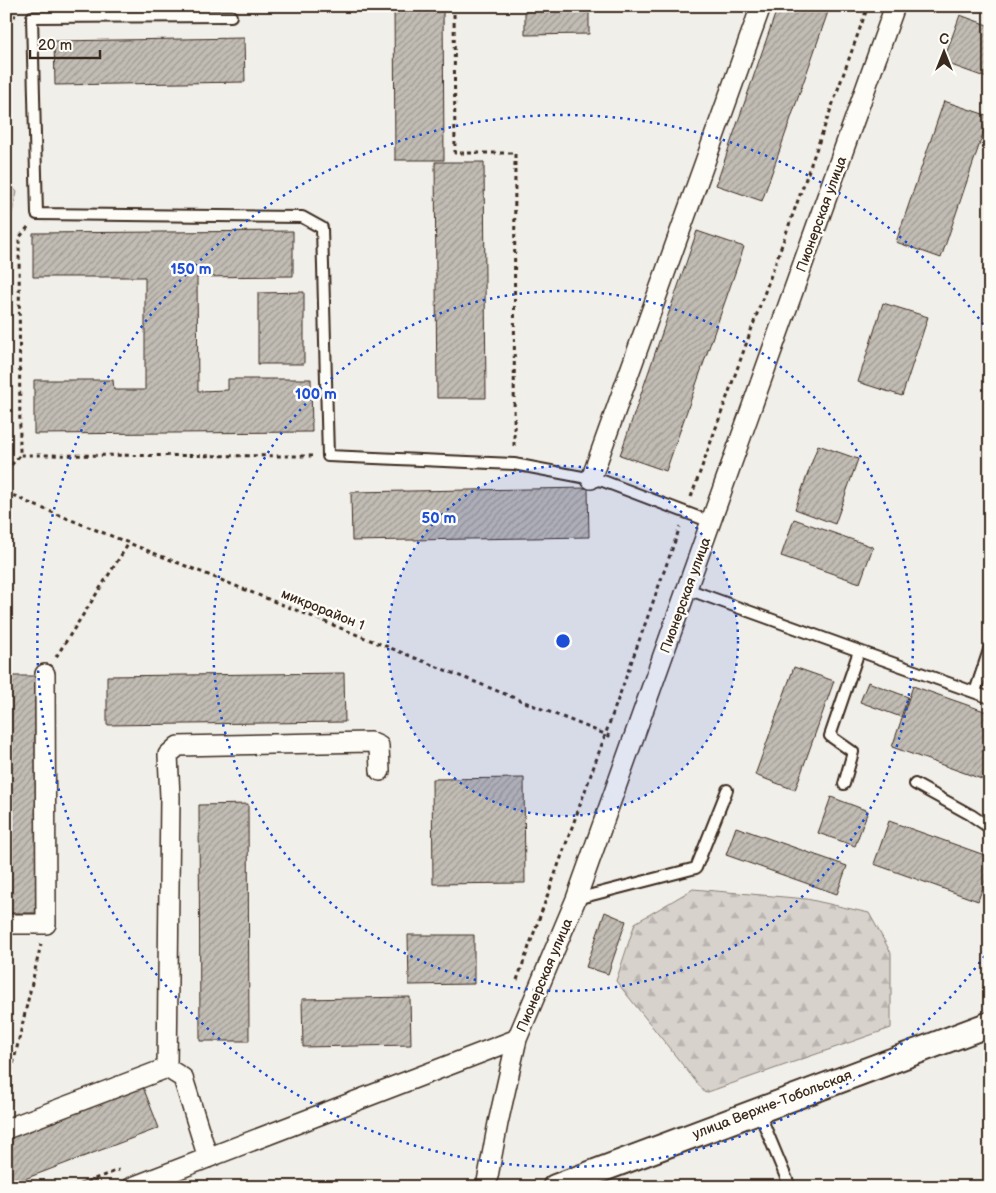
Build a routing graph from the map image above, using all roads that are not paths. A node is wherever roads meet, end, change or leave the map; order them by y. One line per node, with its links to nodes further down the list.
1 (761, 6): 4 (street)
2 (895, 6): 5 (street, Пионерская улица)
3 (231, 16): 4 (lane)
4 (592, 479): 5 (lane)
5 (711, 522): 6 (street, Пионерская улица)
6 (687, 590): 8 (lane); 17 (street, Пионерская улица)
7 (990, 646): 10 (lane)
8 (859, 651): 10 (lane); 13 (lane)
9 (45, 674): 18 (street)
10 (975, 692): 11 (lane)
11 (990, 698)
12 (380, 771): 21 (street)
13 (844, 784)
14 (915, 784): 16 (lane)
15 (727, 790): 17 (lane)
16 (990, 828)
17 (576, 900): 20 (street, Пионерская улица)
18 (6, 924)
19 (990, 1024): 22 (street, улица Верхне-Тобольская)
20 (517, 1039): 24 (street); 26 (street, Пионерская улица)
21 (167, 1068): 23 (street); 24 (street)
22 (758, 1109): 27 (street, улица Верхне-Тобольская); 28 (lane)
23 (6, 1129)
24 (208, 1158): 25 (street)
25 (132, 1187)
26 (486, 1187)
27 (555, 1187)
28 (790, 1187)

